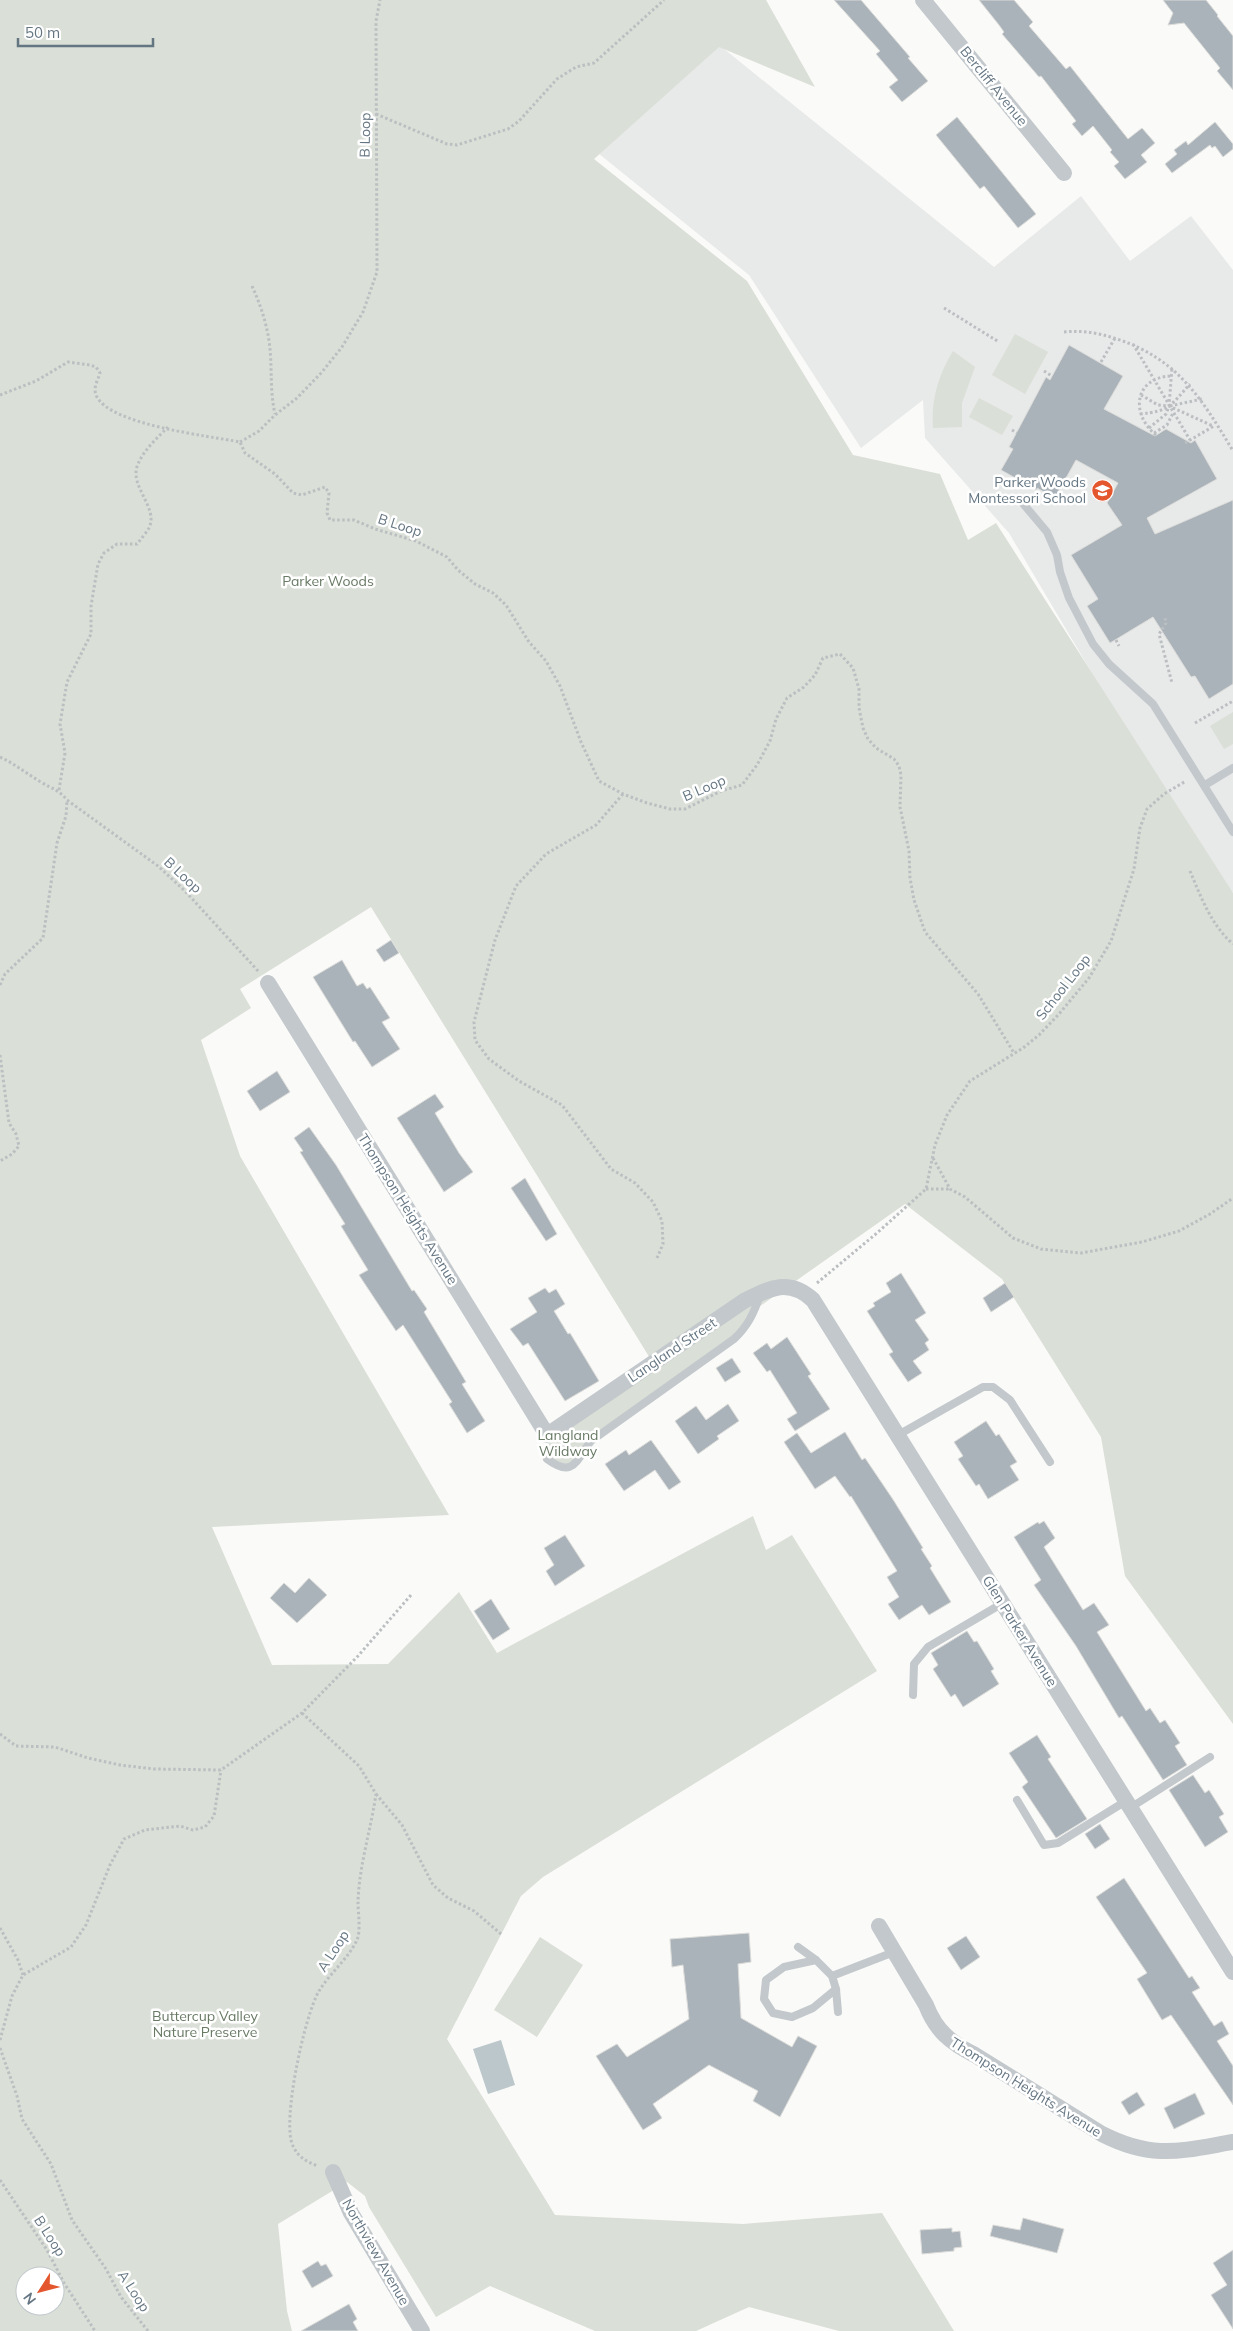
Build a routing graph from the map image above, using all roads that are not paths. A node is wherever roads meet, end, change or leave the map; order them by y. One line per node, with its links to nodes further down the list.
1 (924, 0): 2 (street, Bercliff Avenue)
2 (1064, 173)
3 (1020, 500): 5 (lane)
4 (1233, 768): 5 (lane)
5 (1205, 785): 7 (lane)
6 (1233, 815): 7 (lane)
7 (1225, 819): 8 (lane)
8 (1233, 832)
9 (268, 983): 12 (street, Thompson Heights Avenue)
10 (810, 1288): 11 (street, Langland Street); 13 (street, Glen Parker Avenue)
11 (761, 1293): 12 (street, Langland Street); 14 (lane)
12 (547, 1435)
13 (898, 1435): 15 (lane); 16 (street, Glen Parker Avenue)
14 (547, 1459)
15 (1050, 1462)
16 (1003, 1603): 17 (lane); 20 (street, Glen Parker Avenue)
17 (913, 1694)
18 (1210, 1757): 20 (lane)
19 (1017, 1800): 20 (lane)
20 (1128, 1804): 25 (street, Glen Parker Avenue)
21 (879, 1926): 23 (street, Thompson Heights Avenue)
22 (798, 1947): 24 (lane)
23 (894, 1952): 26 (lane); 29 (street, Thompson Heights Avenue)
24 (816, 1960): 26 (lane); 27 (lane)
25 (1233, 1972)
26 (832, 1976): 27 (lane)
27 (836, 1989): 28 (lane)
28 (838, 2012)
29 (1233, 2142)
30 (333, 2172): 31 (street, Northview Avenue)
31 (422, 2331)

